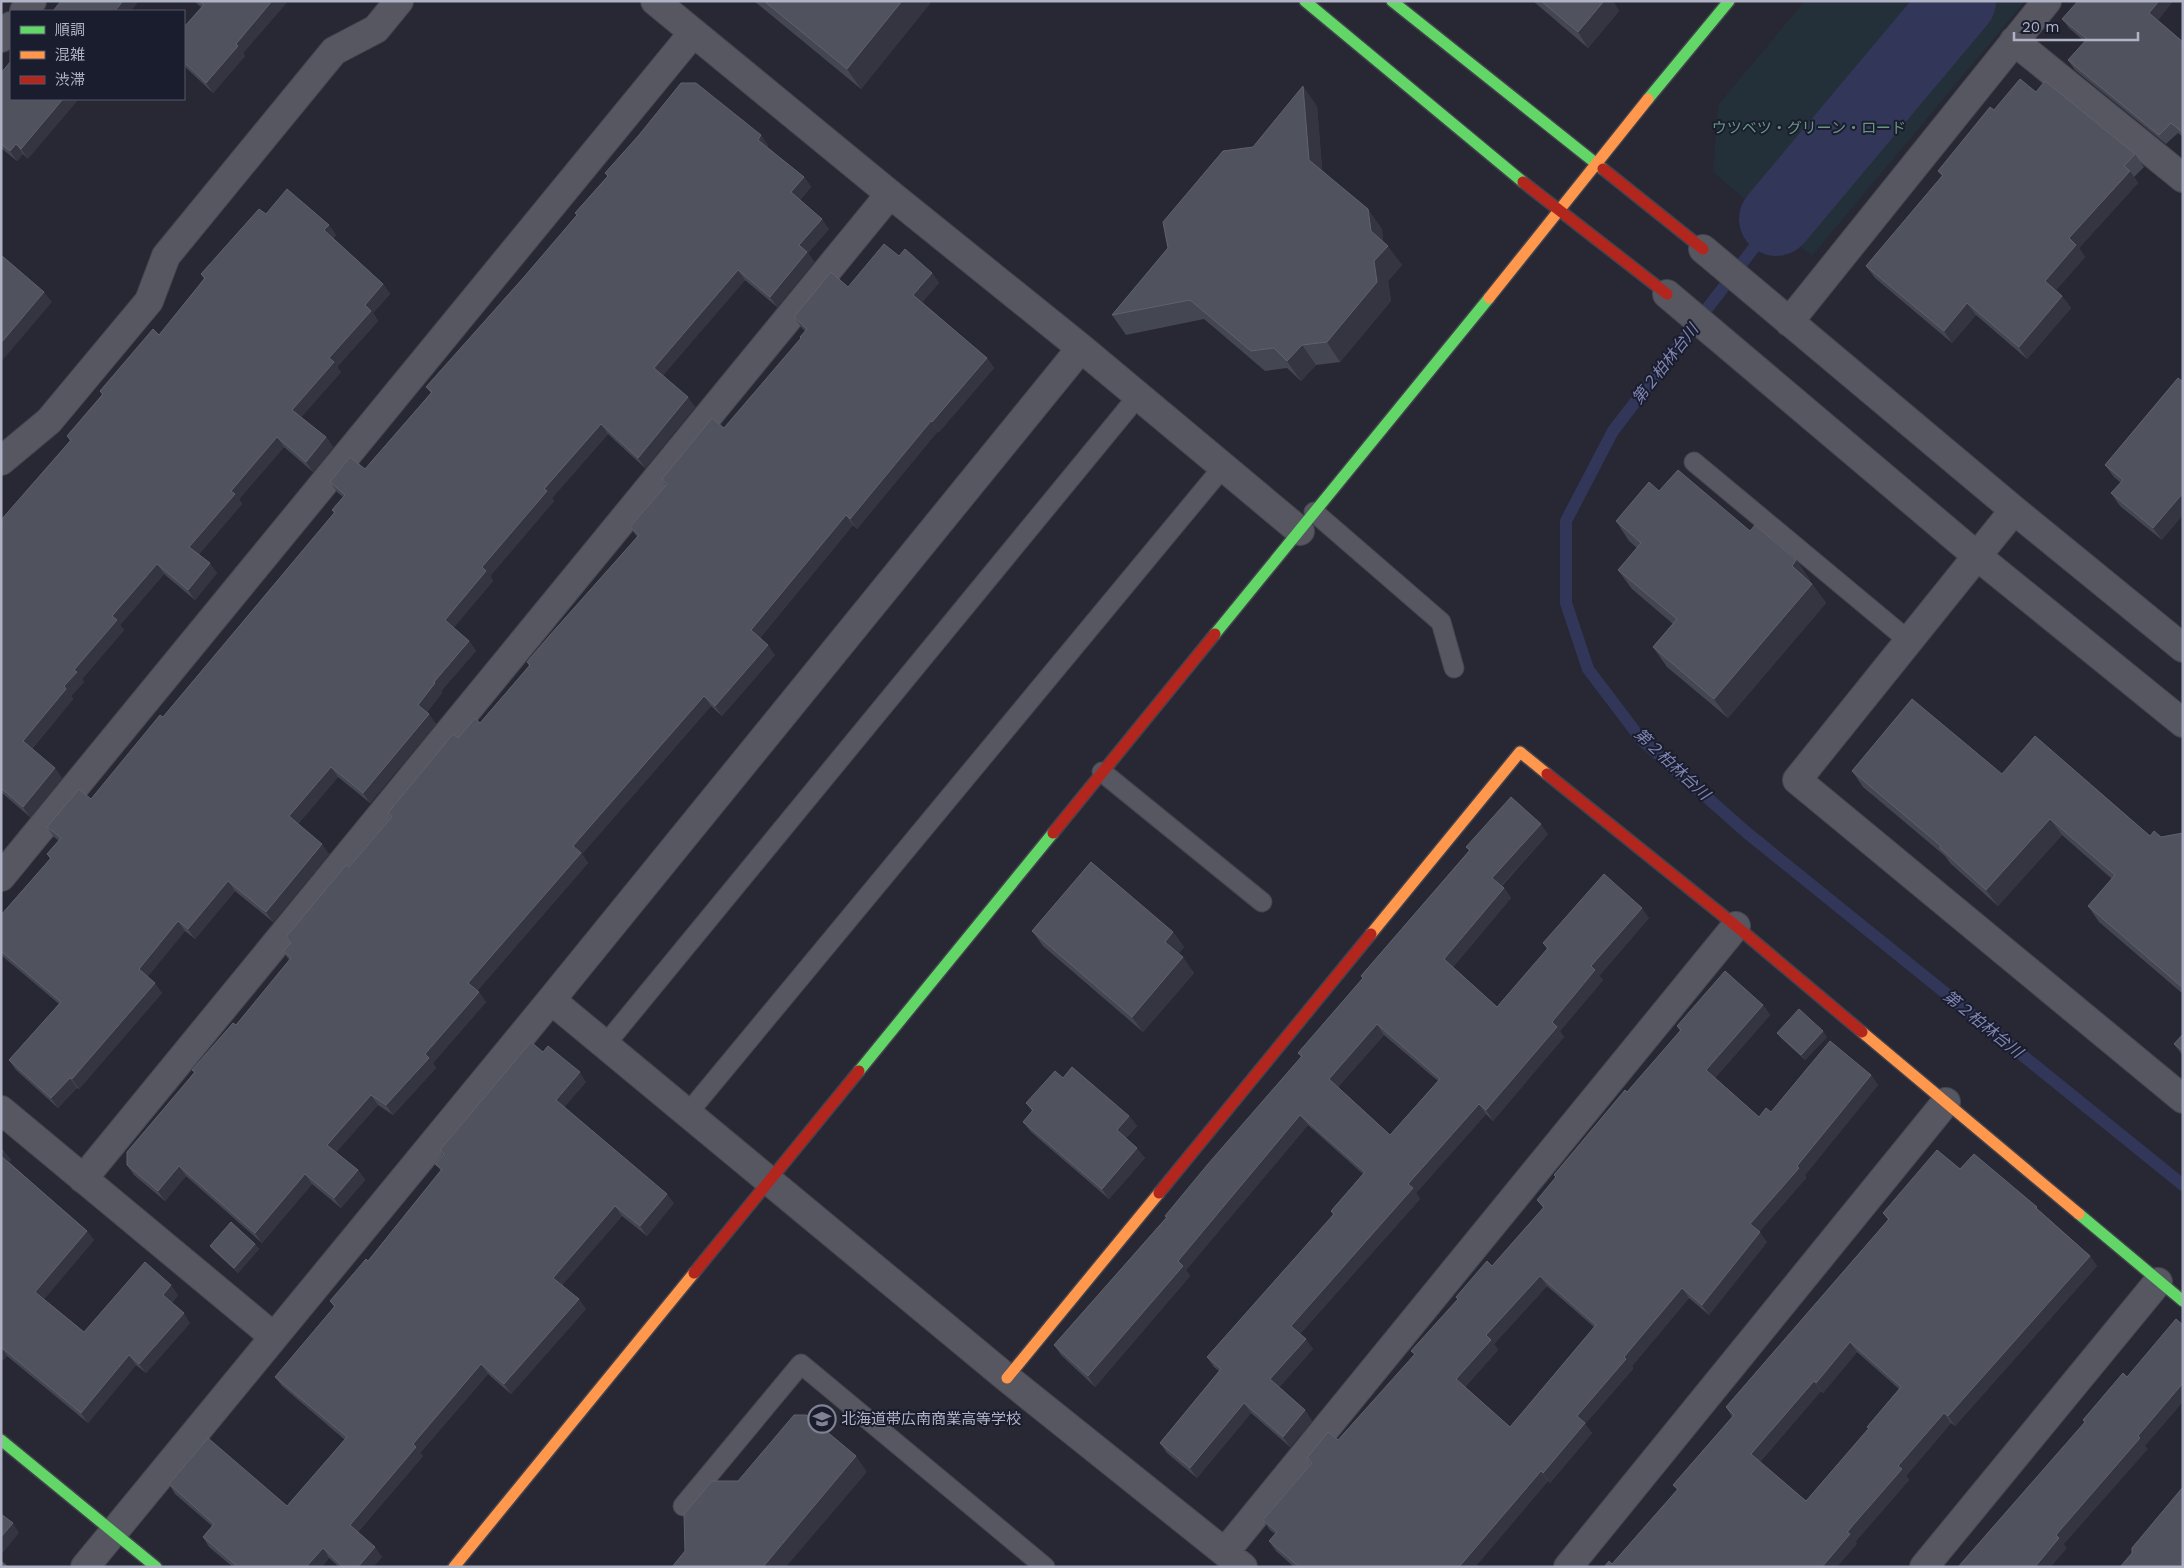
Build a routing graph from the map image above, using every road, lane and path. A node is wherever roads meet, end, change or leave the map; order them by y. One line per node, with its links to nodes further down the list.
1 (399, 1): 20 (street)
2 (655, 1): 8 (street)
3 (1305, 1): 14 (street)
4 (1392, 1): 11 (street)
5 (1730, 1): 11 (street)
6 (2047, 1): 10 (street)
7 (10, 27): 9 (street)
8 (693, 33): 13 (street); 31 (street)
9 (1, 38)
10 (2014, 41): 12 (street); 17 (street)
11 (1596, 164): 14 (street); 15 (street)
12 (2183, 178)
13 (890, 194): 18 (street); 40 (street)
14 (1558, 211): 16 (street); 24 (street)
15 (1703, 249): 17 (street)
16 (1667, 294): 25 (street)
17 (1789, 322): 23 (street)
18 (1082, 348): 19 (street); 34 (street)
19 (1138, 396): 22 (street); 35 (lane)
20 (1, 461)
21 (1694, 462): 26 (lane)
22 (1223, 467): 24 (street); 39 (lane)
23 (2014, 510): 25 (street); 27 (street)
24 (1307, 521): 28 (lane); 30 (street)
25 (1977, 556): 26 (street); 29 (street)
26 (1909, 641): 36 (street)
27 (2183, 648)
28 (1454, 668)
29 (2183, 723)
30 (1102, 772): 32 (lane); 41 (street)
31 (1, 877)
32 (1262, 902)
33 (1736, 926): 37 (street); 45 (street); 49 (street)
34 (551, 1000): 35 (street); 44 (street)
35 (605, 1045): 39 (street)
36 (2183, 1099)
37 (1946, 1102): 42 (street); 54 (street)
38 (1, 1110): 40 (street)
39 (688, 1113): 41 (street)
40 (83, 1178): 44 (street)
41 (769, 1180): 45 (street); 52 (street)
42 (2158, 1282): 43 (street); 55 (street)
43 (2183, 1301)
44 (274, 1337): 48 (street)
45 (1007, 1378): 49 (street)
46 (1, 1440): 48 (street)
47 (683, 1506): 53 (lane)
48 (114, 1532): 50 (street); 51 (street)
49 (1234, 1559)
50 (85, 1567)
51 (156, 1567)
52 (454, 1567)
53 (1045, 1567)
54 (1568, 1567)
55 (1924, 1567)

